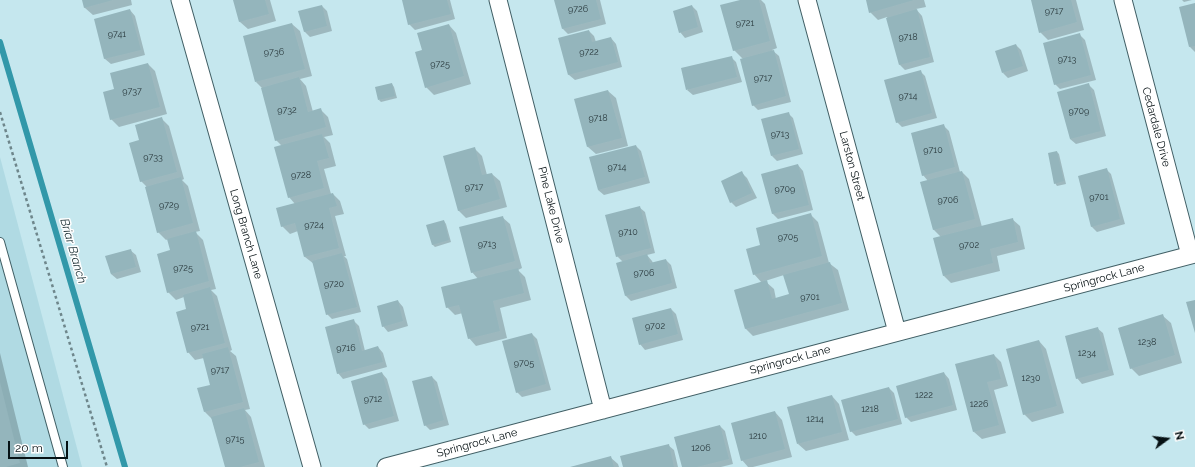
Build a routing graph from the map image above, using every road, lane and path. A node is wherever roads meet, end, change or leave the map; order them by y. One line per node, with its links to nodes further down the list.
1 (180, 0): 12 (street, Long Branch Lane)
2 (498, 0): 9 (street, Pine Lake Drive)
3 (807, 0): 8 (street, Larston Street)
4 (1123, 0): 7 (street, Cedardale Drive)
5 (0, 112): 11 (path)
6 (0, 242): 10 (lane)
7 (1192, 254): 8 (street, Springrock Lane)
8 (897, 332): 9 (street, Springrock Lane)
9 (603, 410): 13 (street, Springrock Lane)
10 (63, 467)
11 (107, 467)
12 (312, 467)
13 (386, 467)

